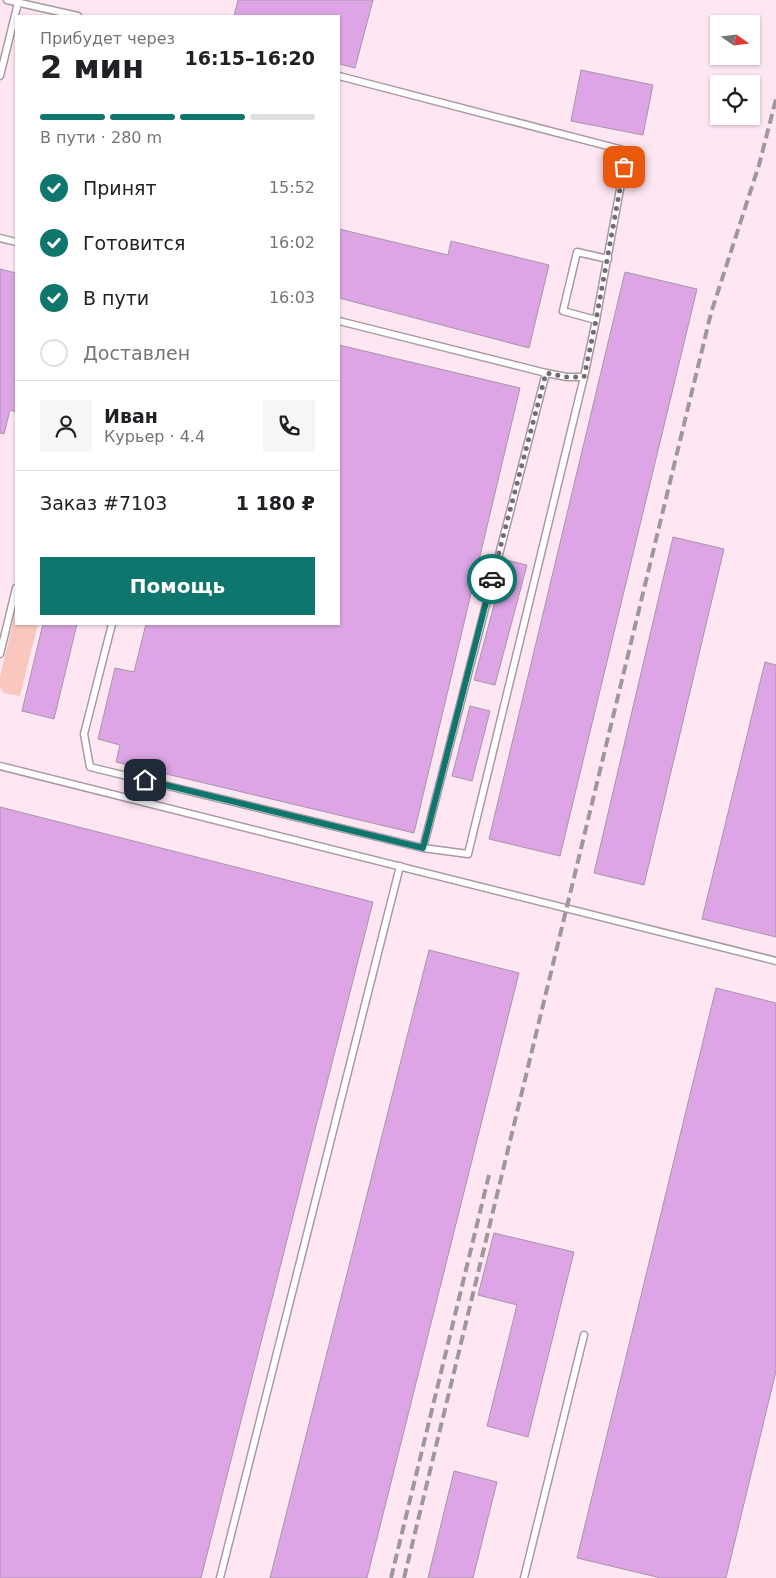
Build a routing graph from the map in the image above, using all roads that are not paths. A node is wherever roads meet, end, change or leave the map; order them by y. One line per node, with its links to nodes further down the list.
1 (7, 0): 2 (lane)
2 (18, 2): 3 (lane); 4 (lane)
3 (74, 15)
4 (0, 76)
5 (340, 76): 8 (lane)
6 (0, 238): 7 (lane)
7 (15, 242)
8 (608, 259): 9 (lane); 9 (lane)
9 (596, 320): 12 (lane)
10 (340, 321): 11 (lane)
11 (546, 373): 12 (lane); 17 (lane)
12 (584, 377): 17 (lane)
13 (15, 592): 15 (lane)
14 (112, 625): 17 (lane)
15 (0, 654)
16 (0, 766): 18 (lane)
17 (423, 848)
18 (400, 866): 19 (lane); 21 (lane)
19 (776, 961)
20 (584, 1336): 22 (lane)
21 (220, 1578)
22 (524, 1578)

